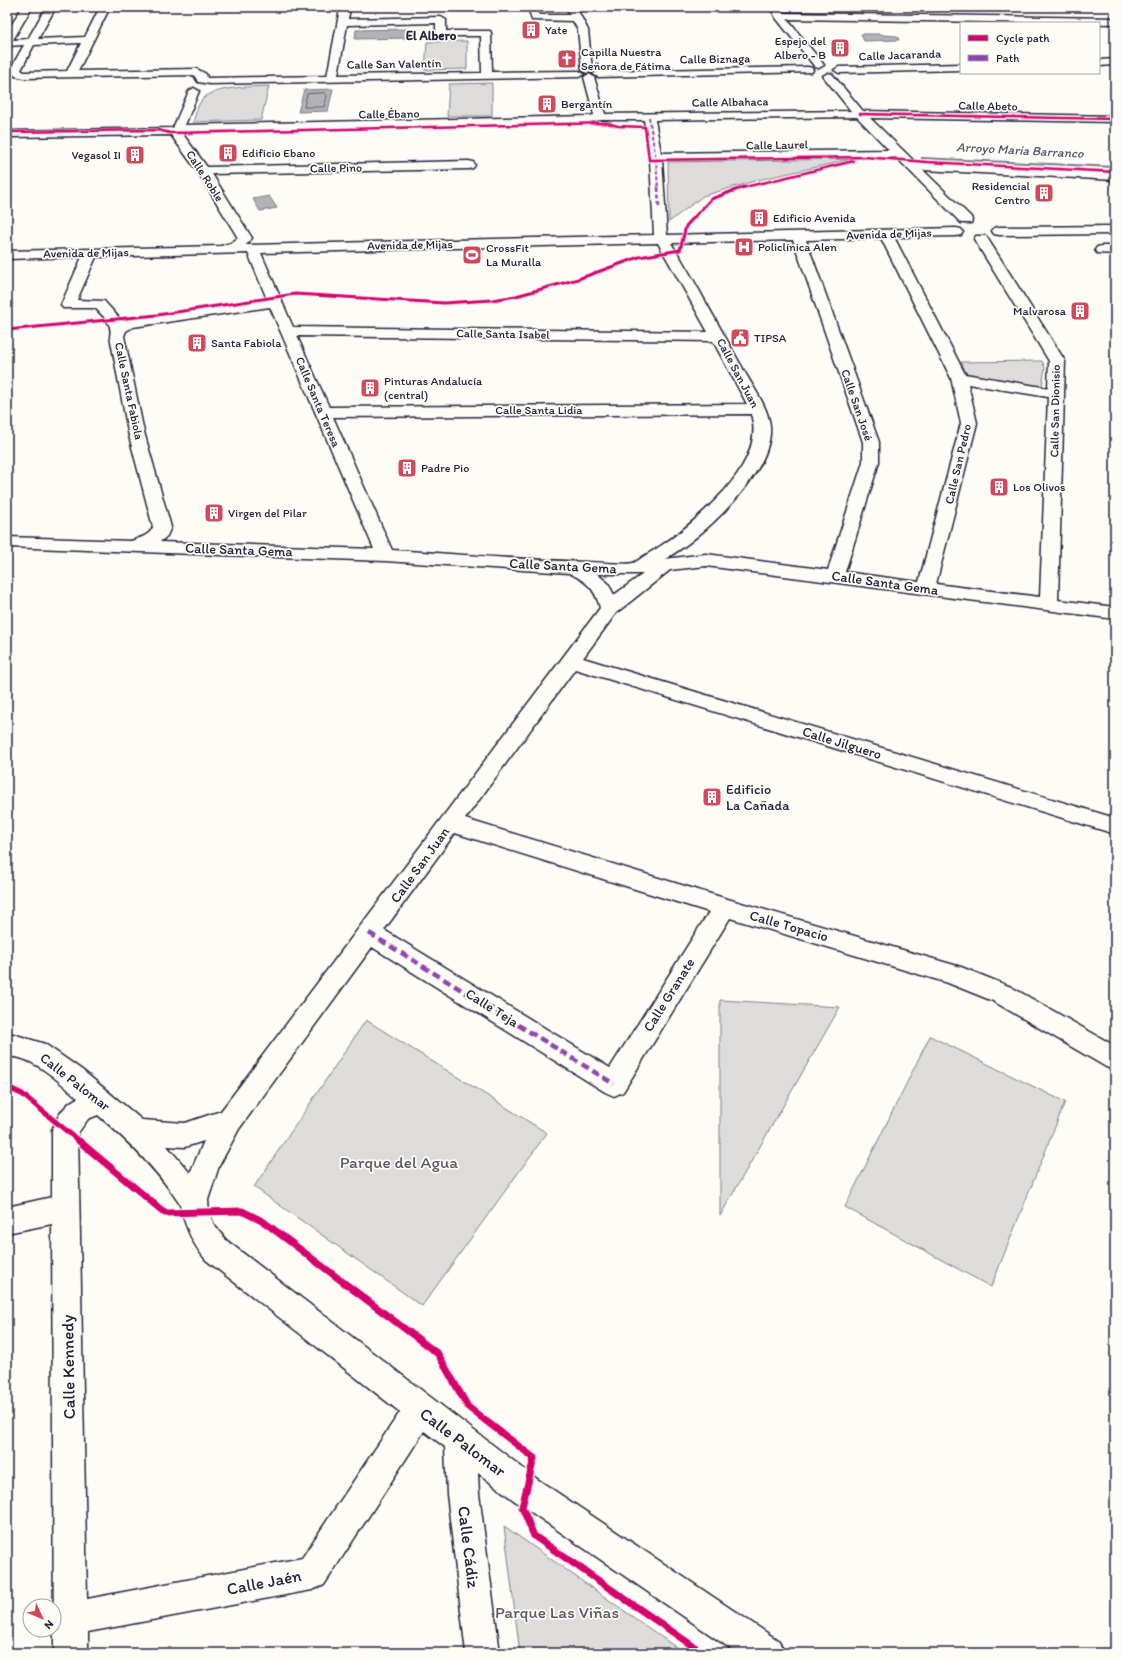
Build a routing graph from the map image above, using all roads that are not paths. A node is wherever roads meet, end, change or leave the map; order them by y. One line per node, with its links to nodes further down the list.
1 (27, 7): 14 (street)
2 (51, 7): 15 (street)
3 (105, 7): 13 (street)
4 (345, 7): 12 (street)
5 (533, 7): 9 (street)
6 (571, 7): 9 (street)
7 (777, 11): 10 (street); 18 (street)
8 (1092, 12): 10 (street)
9 (576, 18): 23 (street)
10 (1100, 21): 11 (street)
11 (1115, 21)
12 (343, 22): 24 (street); 26 (street)
13 (88, 40): 15 (street); 22 (street)
14 (7, 42): 15 (street)
15 (31, 42): 22 (street)
16 (1115, 62): 17 (street)
17 (1100, 63)
18 (819, 65): 20 (street); 21 (street)
19 (960, 66): 21 (street, Calle Jacaranda)
20 (808, 70): 23 (street, Calle Biznaga); 25 (street)
21 (839, 70): 25 (street)
22 (71, 74): 28 (street)
23 (588, 74): 24 (street, Calle San Valentín); 30 (street)
24 (487, 75): 26 (street, Calle San Valentín)
25 (828, 76): 29 (street)
26 (332, 78): 28 (street, Calle San Valentín)
27 (16, 83): 28 (street, Calle San Valentín)
28 (194, 84): 33 (street)
29 (860, 114): 31 (street, Calle Albahaca); 32 (street, Calle Abeto); 35 (street)
30 (600, 116): 31 (street, Calle Albahaca); 33 (street, Calle Ébano)
31 (649, 116): 36 (street)
32 (1115, 119)
33 (177, 130): 34 (street, Calle Ébano); 39 (street, Calle Roble)
34 (7, 134)
35 (899, 154): 36 (street, Calle Laurel); 38 (street)
36 (656, 157): 47 (street)
37 (469, 165): 39 (street, Calle Pino)
38 (913, 166): 40 (street); 41 (street)
39 (204, 171): 50 (street, Calle Roble)
40 (1115, 176)
41 (966, 220): 43 (street); 44 (street)
42 (1115, 230): 43 (street)
43 (999, 231): 48 (street)
44 (956, 232): 45 (street, Avenida de Mijas); 48 (street, Avenida de Mijas)
45 (886, 234): 46 (street, Avenida de Mijas); 57 (street, Calle San Pedro)
46 (798, 236): 47 (street, Avenida de Mijas); 69 (street, Calle San José)
47 (661, 238): 49 (street, Avenida de Mijas); 56 (street, Calle San Juan)
48 (981, 239): 58 (street, Calle San Dionisio)
49 (252, 248): 50 (street, Avenida de Mijas); 53 (street, Calle Santa Teresa)
50 (224, 249): 51 (street, Avenida de Mijas)
51 (91, 253): 52 (street, Avenida de Mijas); 54 (street)
52 (7, 255)
53 (275, 302): 54 (street, Calle Santa Fabiola); 55 (street, Calle Santa Teresa)
54 (118, 330): 63 (street, Calle Santa Fabiola)
55 (288, 331): 56 (street, Calle Santa Isabel); 60 (street, Calle Santa Teresa)
56 (719, 337): 59 (street, Calle San Juan)
57 (959, 378): 58 (street); 70 (street, Calle San Pedro)
58 (1055, 394): 71 (street, Calle San Dionisio)
59 (757, 409): 60 (street, Calle Santa Lidia); 61 (street, Calle San Juan)
60 (322, 412): 64 (street, Calle Santa Teresa)
61 (681, 541): 65 (street); 68 (street, Calle San Juan)
62 (7, 542): 63 (street, Calle Santa Gema)
63 (135, 545): 64 (street, Calle Santa Gema)
64 (384, 555): 67 (street, Calle Santa Gema)
65 (696, 560): 66 (street, Calle Santa Gema); 69 (street, Calle Santa Gema)
66 (665, 566): 68 (street, Calle Santa Gema); 72 (street, Calle San Juan)
67 (572, 567): 68 (street, Calle Santa Gema); 72 (street)
68 (633, 569)
69 (835, 576): 70 (street, Calle Santa Gema)
70 (926, 589): 71 (street, Calle Santa Gema)
71 (1050, 605): 73 (street, Calle Santa Gema)
72 (609, 609): 74 (street, Calle San Juan)
73 (1115, 613)
74 (570, 661): 75 (street, Calle San Juan); 76 (street, Calle Jilguero)
75 (450, 823): 77 (street, Calle Topacio); 78 (street, Calle San Juan)
76 (1115, 826)
77 (724, 907): 80 (street, Calle Topacio); 81 (street, Calle Granate)
78 (369, 933): 81 (street, Calle Teja); 83 (street, Calle San Juan)
79 (7, 1046): 82 (street, Calle Palomar)
80 (1115, 1059)
81 (614, 1084)
82 (102, 1102): 84 (street, Calle Palomar); 86 (street, Calle Kennedy)
83 (230, 1120): 84 (street); 85 (street, Calle Palomar)
84 (137, 1132): 85 (street, Calle Palomar)
85 (194, 1200): 88 (street, Calle Palomar)
86 (66, 1208): 87 (street); 90 (street, Calle Kennedy)
87 (7, 1220)
88 (420, 1409): 89 (street, Calle Palomar); 90 (street, Calle Jaén)
89 (460, 1440): 92 (street, Calle Cádiz); 93 (street, Calle Palomar)
90 (70, 1619): 91 (street, Calle Kennedy)
91 (71, 1653)
92 (482, 1653)
93 (767, 1653)

